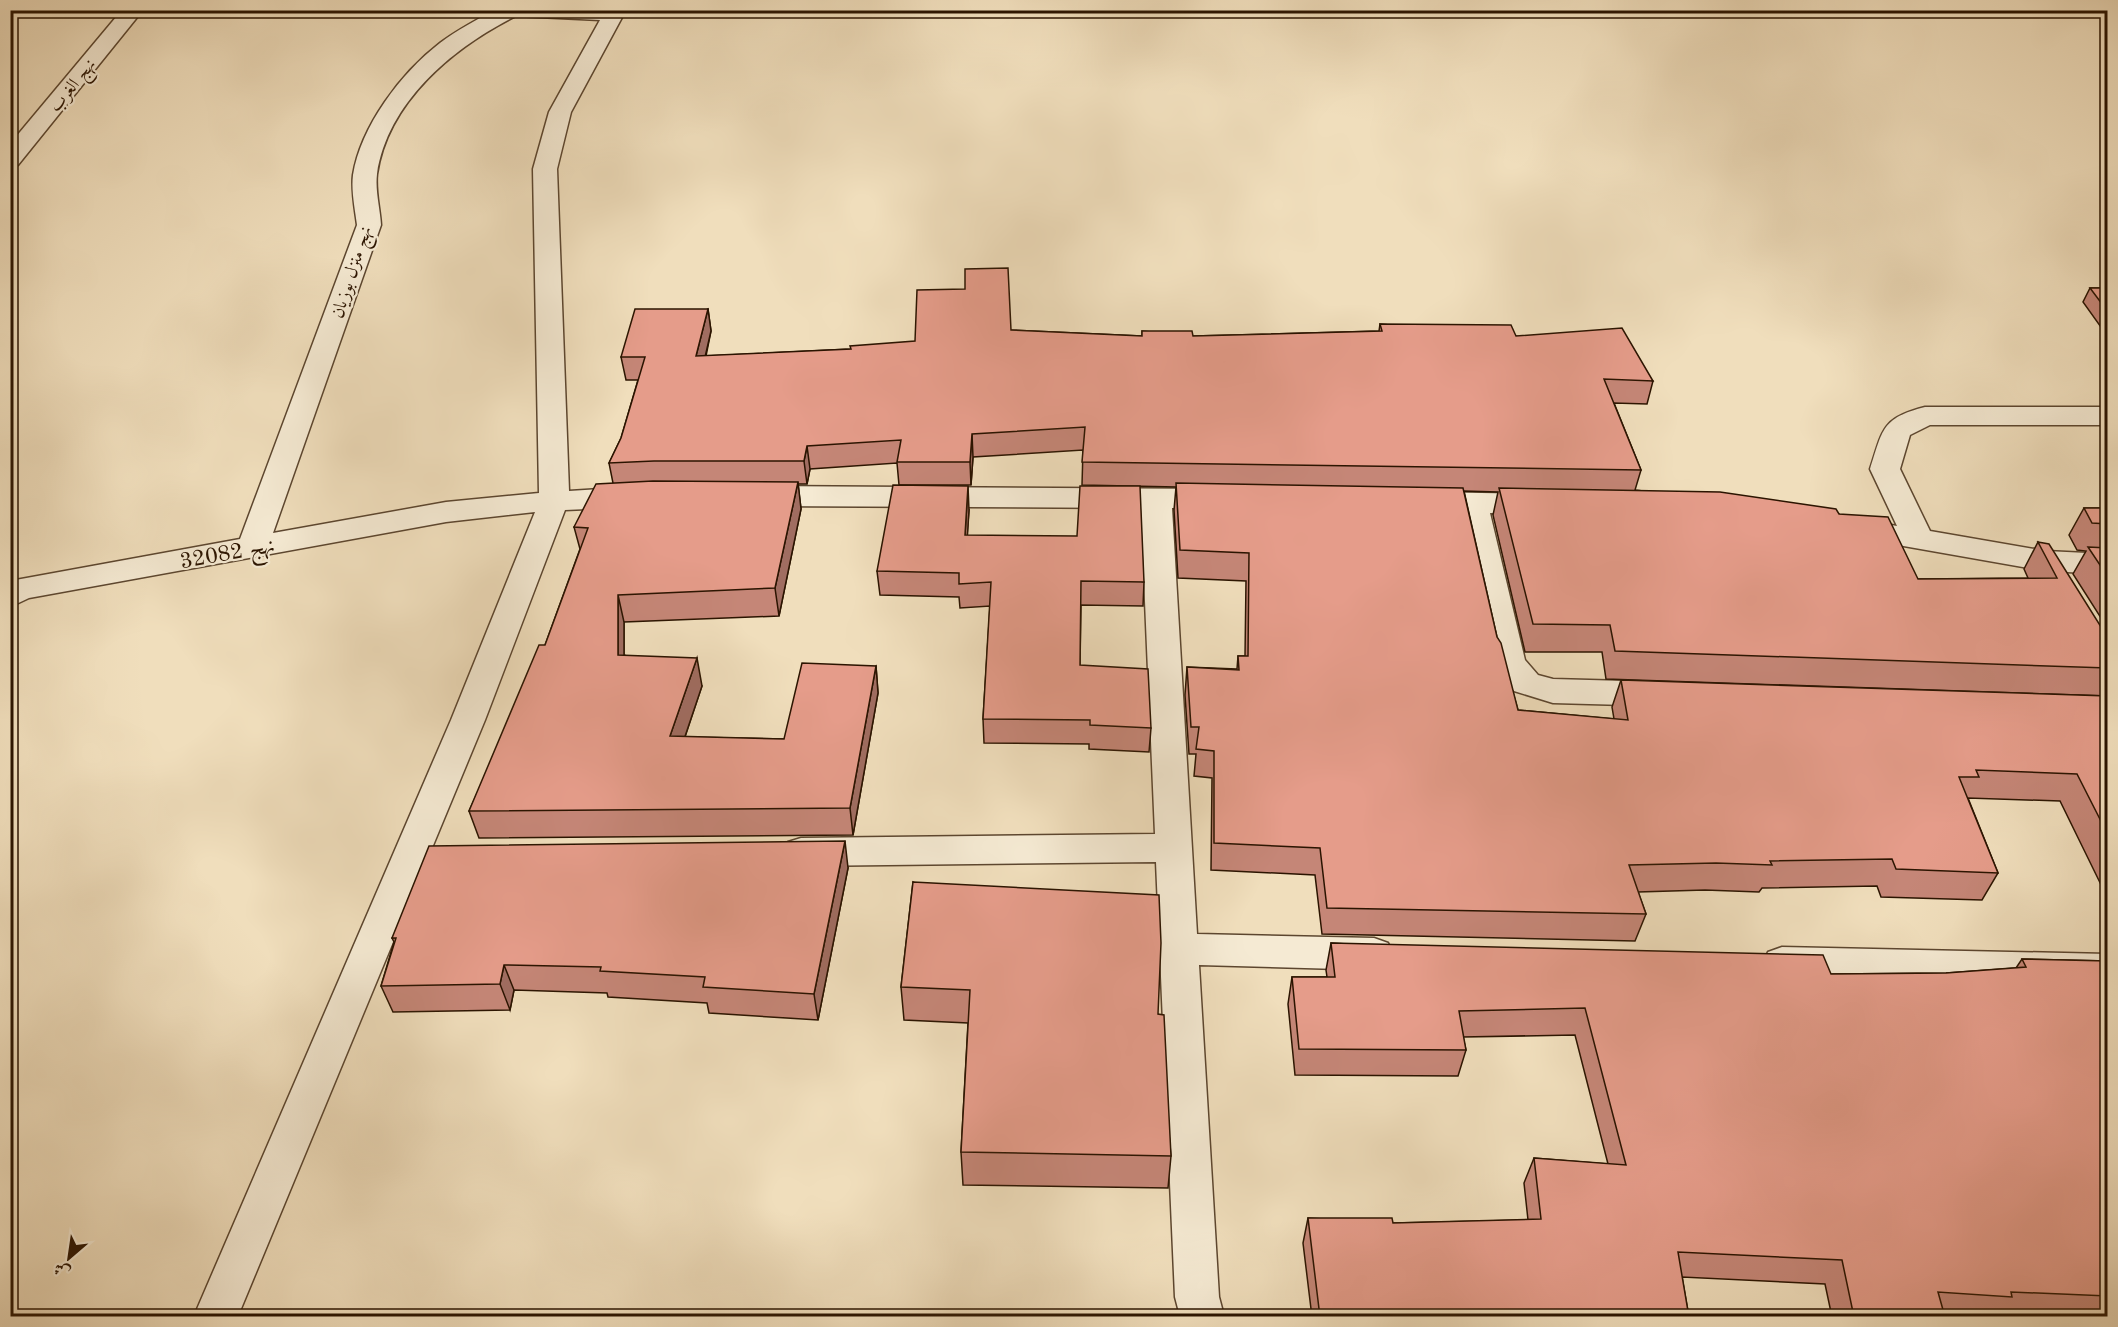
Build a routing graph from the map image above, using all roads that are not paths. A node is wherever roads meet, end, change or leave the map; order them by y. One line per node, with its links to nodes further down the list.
1 (133, 10): 4 (street, نهج الغرب)
2 (514, 10): 3 (street); 16 (street, نهج منزل بوزيان)
3 (615, 12): 10 (street)
4 (10, 160)
5 (2108, 416): 15 (street)
6 (659, 496): 10 (street, نهج 32082)
7 (730, 496): 8 (street)
8 (1156, 498): 9 (street); 22 (street)
9 (1250, 500)
10 (554, 501): 16 (street, نهج 32082); 24 (street)
11 (1390, 501): 12 (street)
12 (1472, 502): 13 (street); 21 (street)
13 (1567, 504)
14 (1826, 524): 15 (street)
15 (1918, 538): 17 (street)
16 (252, 548): 20 (street, نهج 32082)
17 (2046, 561): 18 (street); 19 (street)
18 (2108, 564)
19 (2065, 591)
20 (14, 592)
21 (1694, 696)
22 (1174, 848): 23 (street); 26 (street)
23 (769, 852)
24 (411, 856): 25 (street); 30 (street)
25 (446, 856)
26 (1180, 949): 27 (street); 31 (street)
27 (1406, 954)
28 (1751, 962): 29 (street)
29 (2108, 970)
30 (216, 1317)
31 (1202, 1317)

